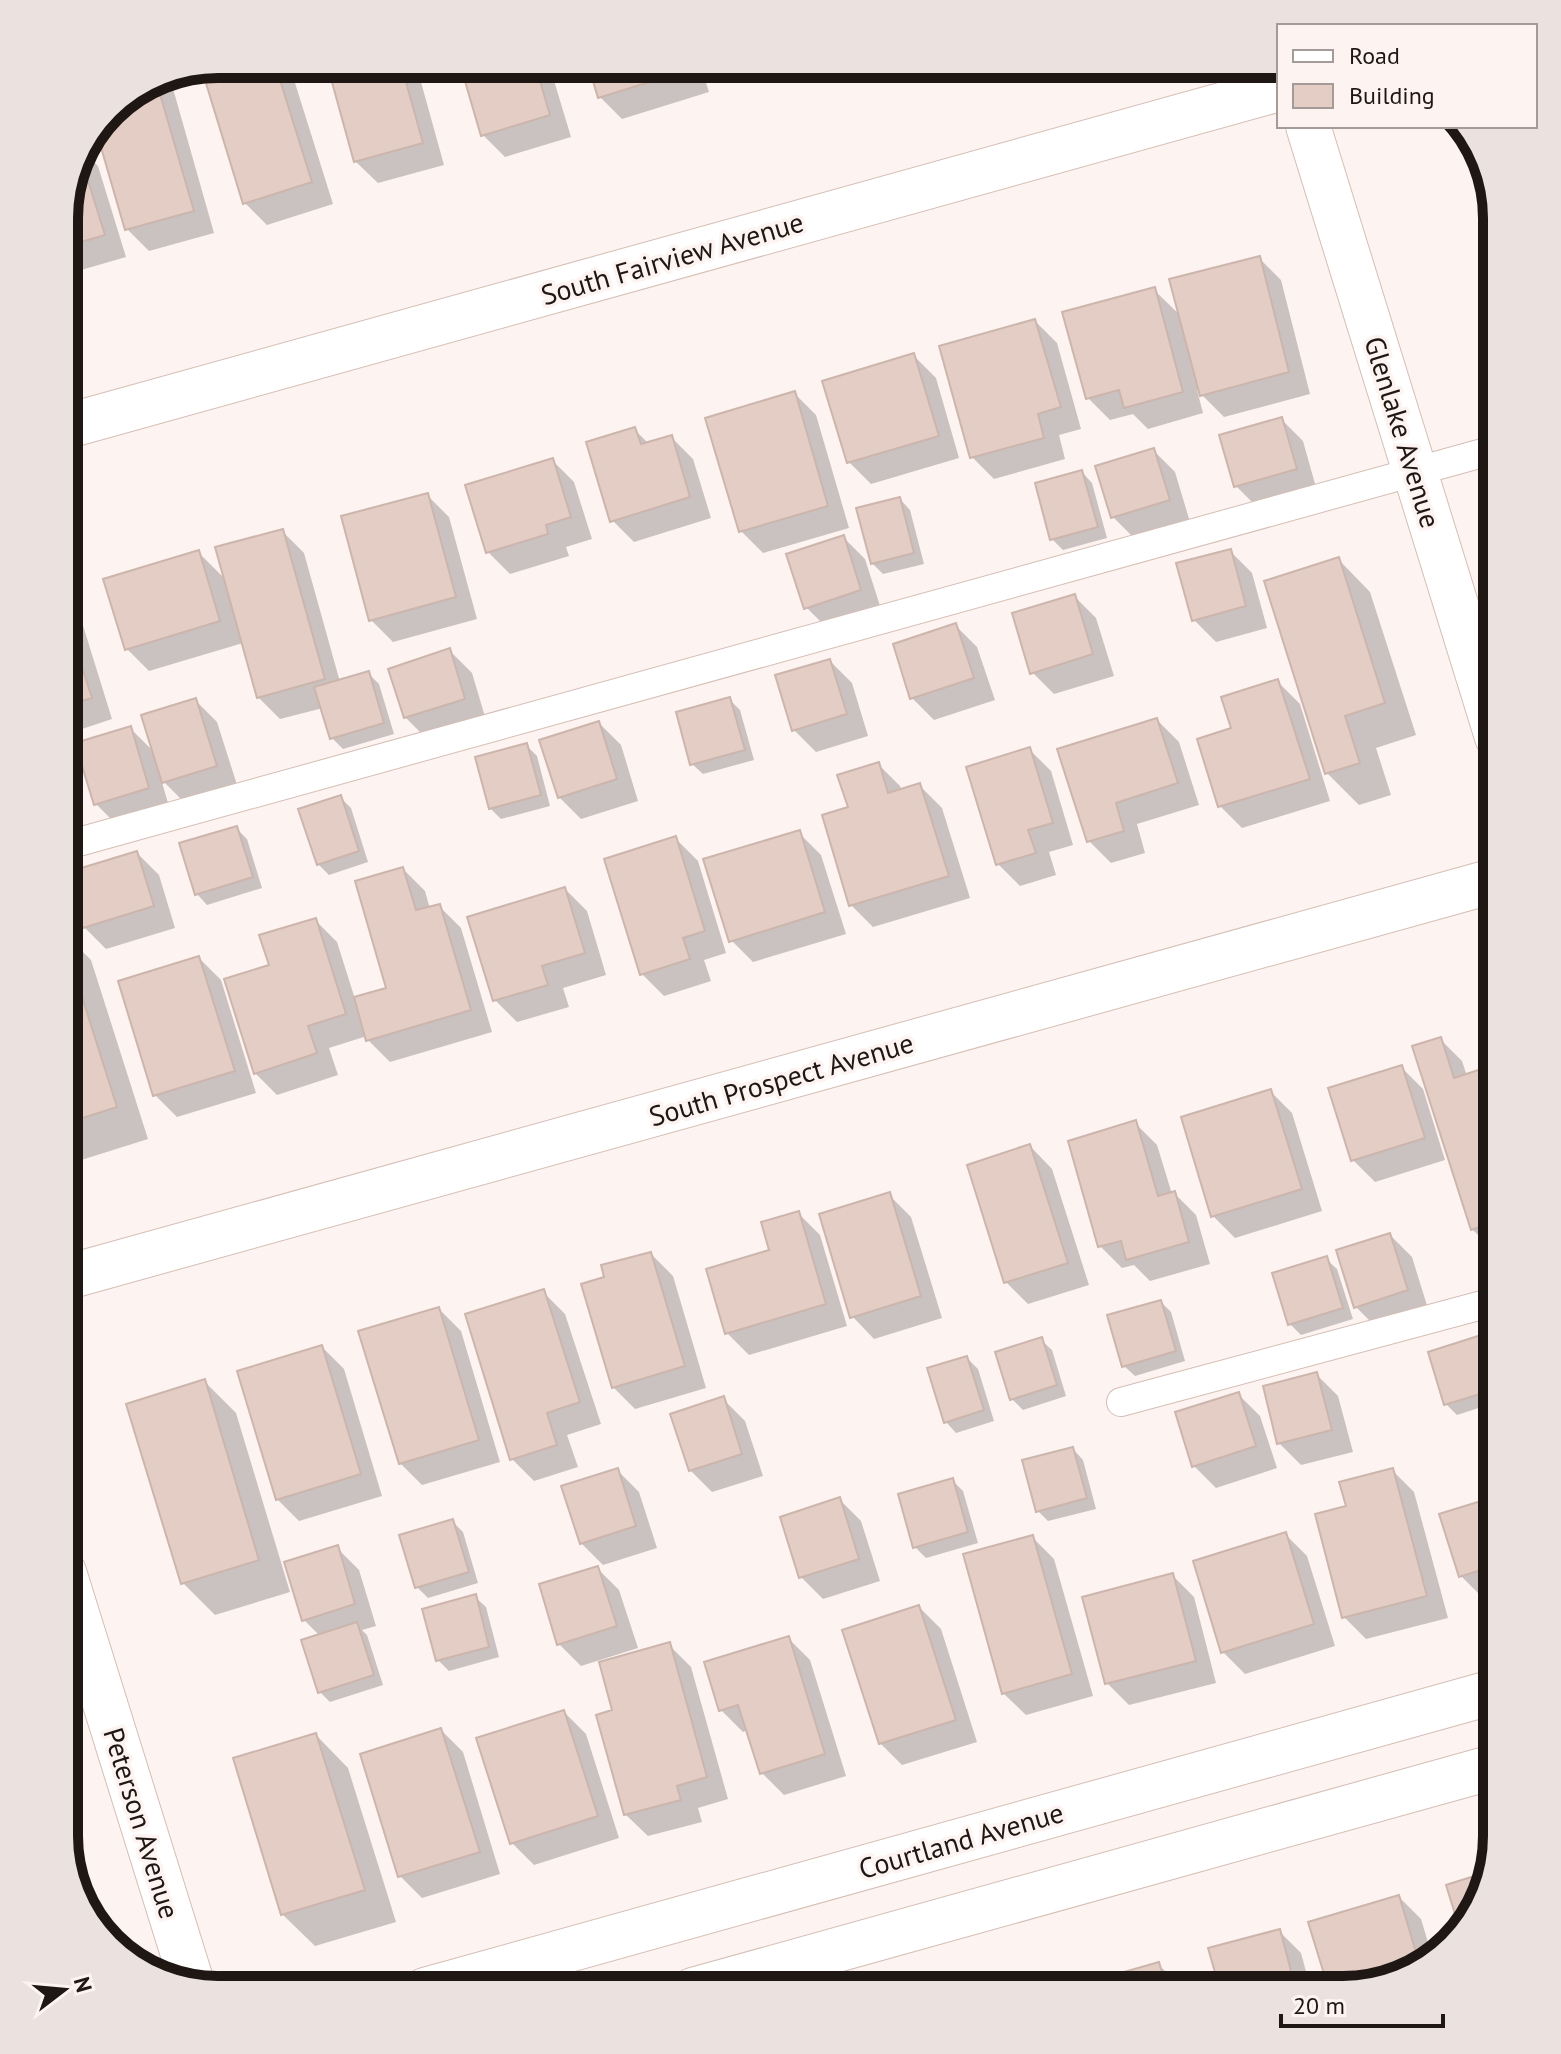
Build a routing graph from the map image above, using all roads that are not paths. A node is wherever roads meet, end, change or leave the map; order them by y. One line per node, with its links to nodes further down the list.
1 (1277, 90): 3 (street, South Fairview Avenue)
2 (1309, 128): 5 (street, Glenlake Avenue)
3 (78, 423)
4 (1483, 453): 5 (lane)
5 (1415, 472): 6 (street, Glenlake Avenue); 7 (lane)
6 (1483, 692)
7 (78, 842)
8 (1483, 884): 9 (street, South Prospect Avenue)
9 (78, 1274)
10 (1483, 1305): 11 (lane)
11 (1121, 1402)
12 (78, 1617): 15 (street, Peterson Avenue)
13 (1483, 1695): 16 (street, Courtland Avenue)
14 (1483, 1770): 17 (street)
15 (189, 1972)
16 (475, 1976)
17 (743, 1976)

